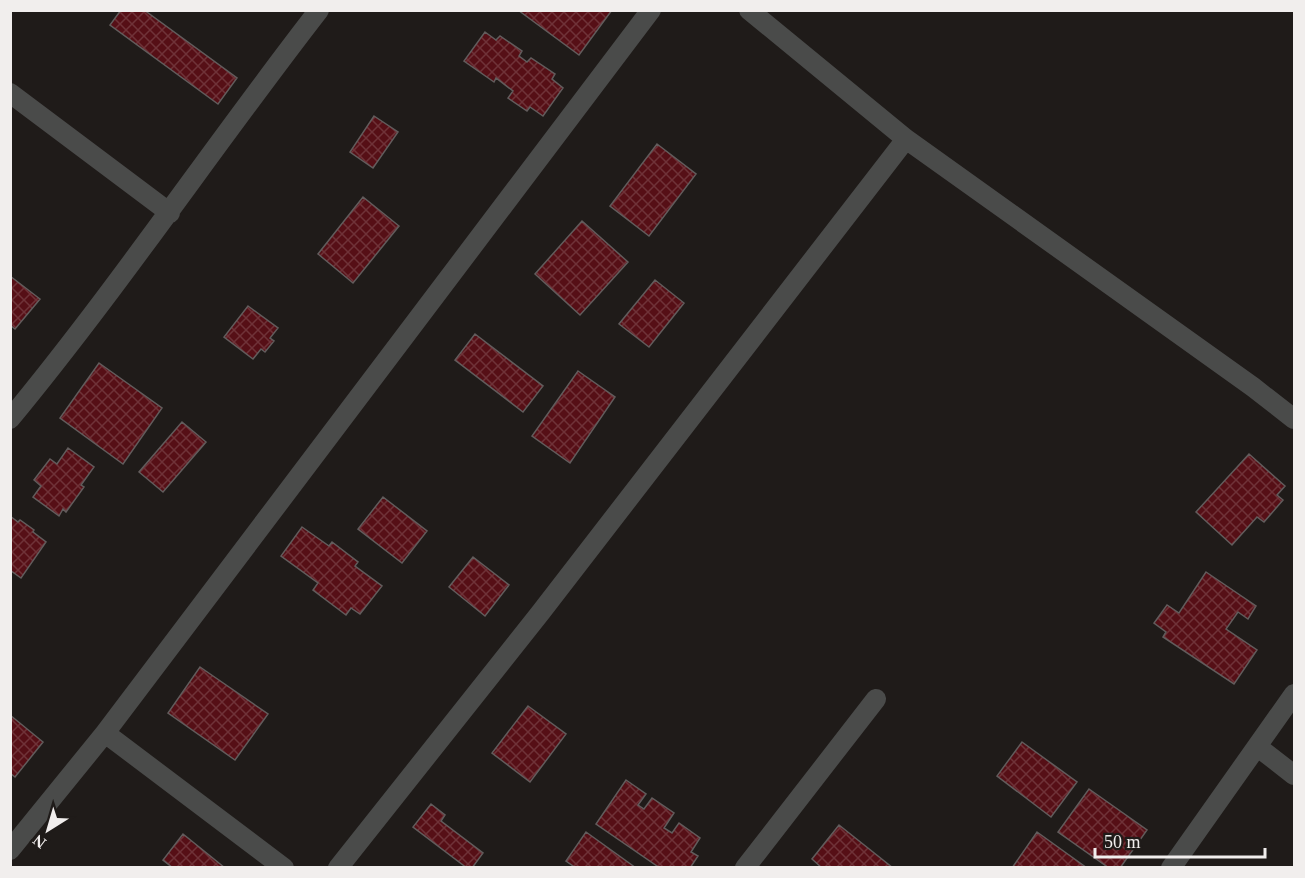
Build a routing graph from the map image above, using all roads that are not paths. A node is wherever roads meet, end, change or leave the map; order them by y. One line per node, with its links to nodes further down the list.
1 (319, 10): 6 (street)
2 (651, 10): 11 (street)
3 (749, 10): 5 (street)
4 (10, 93): 6 (street)
5 (906, 139): 8 (street); 16 (street)
6 (170, 213): 7 (street)
7 (11, 417)
8 (1294, 419)
9 (1294, 694): 12 (street)
10 (876, 699): 17 (street)
11 (105, 733): 14 (street); 15 (street)
12 (1258, 747): 13 (street); 18 (street)
13 (1294, 775)
14 (10, 850)
15 (284, 867)
16 (338, 867)
17 (745, 867)
18 (1171, 867)

